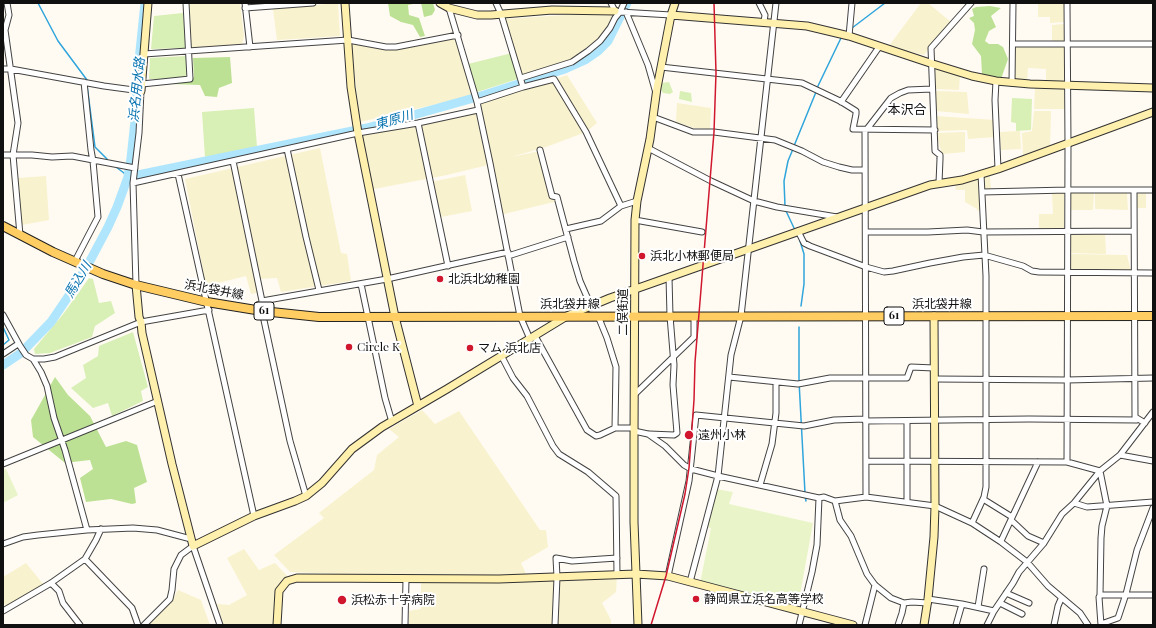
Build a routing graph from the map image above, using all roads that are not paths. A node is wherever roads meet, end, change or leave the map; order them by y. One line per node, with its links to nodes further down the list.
1 (7, 3): 37 (street)
2 (148, 3): 33 (street)
3 (186, 3): 32 (street)
4 (313, 3): 17 (street)
5 (345, 3): 26 (street)
6 (440, 3): 18 (street)
7 (496, 3): 20 (street)
8 (611, 3): 19 (street)
9 (624, 3): 19 (street)
10 (675, 3): 21 (street, 二俣街道)
11 (759, 3): 22 (street)
12 (776, 3): 23 (street)
13 (852, 3): 25 (street)
14 (971, 3): 34 (street)
15 (1013, 3): 27 (street)
16 (1067, 3): 28 (street)
17 (245, 6): 31 (street)
18 (449, 8): 20 (street); 24 (street)
19 (622, 12): 20 (street); 21 (street); 38 (street); 48 (street)
20 (501, 14): 38 (street)
21 (671, 15): 22 (street); 35 (street, 二俣街道)
22 (764, 22): 23 (street)
23 (775, 24): 25 (street); 39 (street)
24 (458, 35): 26 (street); 49 (street)
25 (849, 36): 30 (street)
26 (348, 40): 31 (street); 57 (street)
27 (1013, 44): 28 (street); 42 (street)
28 (1067, 44): 29 (street); 43 (street)
29 (1153, 44)
30 (879, 46): 34 (street); 50 (street)
31 (250, 47): 32 (street)
32 (190, 51): 33 (street); 46 (street)
33 (144, 54): 46 (street)
34 (933, 64): 40 (street); 47 (street)
35 (661, 67): 39 (street); 48 (street, 二俣街道)
36 (3, 69): 37 (street)
37 (11, 69): 41 (street); 64 (street)
38 (521, 78): 44 (street)
39 (768, 79): 50 (street); 58 (street)
40 (996, 81): 42 (street); 68 (street)
41 (84, 82): 46 (street); 65 (street)
42 (1012, 83): 43 (street)
43 (1068, 85): 45 (street); 59 (street)
44 (523, 87): 49 (street); 80 (street)
45 (1153, 88)
46 (138, 89): 67 (street)
47 (932, 89): 55 (street); 56 (street)
48 (656, 94): 53 (street, 二俣街道)
49 (476, 102): 51 (street)
50 (842, 102): 55 (street)
51 (478, 110): 54 (street); 95 (street)
52 (1153, 112): 59 (street)
53 (653, 117): 58 (street); 60 (street, 二俣街道)
54 (418, 122): 57 (street); 98 (street)
55 (866, 130): 56 (street); 69 (street)
56 (935, 130): 72 (street)
57 (358, 133): 61 (street); 104 (street)
58 (761, 137): 69 (street); 79 (street)
59 (1068, 144): 68 (street); 74 (street)
60 (648, 148): 78 (street, 二俣街道); 79 (street)
61 (287, 149): 66 (street); 107 (street)
62 (540, 150): 85 (street)
63 (3, 155): 64 (street)
64 (13, 155): 65 (street); 92 (street)
65 (93, 161): 67 (street); 97 (street)
66 (233, 162): 70 (street); 109 (street)
67 (133, 168): 73 (street)
68 (998, 169): 71 (street)
69 (865, 170): 81 (street)
70 (178, 174): 73 (street); 110 (street)
71 (981, 174): 72 (street); 77 (street)
72 (939, 183): 81 (street)
73 (134, 184): 105 (street)
74 (1068, 190): 75 (street); 77 (street); 91 (street)
75 (1134, 190): 76 (street); 87 (street)
76 (1153, 190)
77 (982, 192): 90 (street)
78 (637, 201): 80 (street); 83 (street, 二俣街道)
79 (754, 201): 82 (street); 94 (street)
80 (621, 206): 85 (street)
81 (866, 207): 82 (street); 89 (street)
82 (837, 217): 86 (street)
83 (635, 220): 88 (street); 108 (street, 二俣街道)
84 (3, 226): 92 (main road, 浜北袋井線 / 61)
85 (566, 229): 93 (street)
86 (798, 231): 94 (street); 99 (street)
87 (1134, 231): 91 (street); 101 (street)
88 (702, 232)
89 (866, 232): 90 (street); 99 (street)
90 (983, 232): 91 (street); 96 (street)
91 (1068, 232): 100 (street)
92 (20, 235): 97 (main road, 浜北袋井線 / 61)
93 (568, 237): 95 (street); 111 (street)
94 (748, 249): 103 (street); 119 (street)
95 (508, 254): 98 (street); 114 (street)
96 (984, 255): 99 (street); 100 (street); 122 (street)
97 (75, 262): 105 (main road, 浜北袋井線 / 61)
98 (448, 266): 104 (street)
99 (866, 267): 120 (street)
100 (1068, 273): 101 (street); 123 (street)
101 (1134, 273): 102 (street); 124 (street)
102 (1153, 273)
103 (669, 277): 108 (street); 117 (street)
104 (387, 279): 106 (street); 127 (street)
105 (136, 284): 110 (main road, 浜北袋井線 / 61); 129 (street)
106 (361, 284): 107 (street); 126 (street)
107 (319, 290): 109 (street)
108 (634, 290): 111 (street); 128 (street, 二俣街道)
109 (262, 301): 112 (street)
110 (208, 306): 112 (main road, 浜北袋井線 / 61); 129 (street); 187 (street)
111 (591, 306): 115 (street)
112 (261, 310): 126 (main road, 浜北袋井線 / 61); 176 (street)
113 (3, 314): 131 (street)
114 (520, 316): 115 (main road, 浜北袋井線 / 61); 127 (main road, 浜北袋井線 / 61); 130 (street)
115 (567, 316): 116 (main road, 浜北袋井線 / 61); 130 (street)
116 (598, 316): 128 (main road, 浜北袋井線 / 61); 159 (street)
117 (670, 316): 118 (main road, 浜北袋井線 / 61); 128 (main road, 浜北袋井線 / 61); 134 (street)
118 (694, 316): 119 (main road, 浜北袋井線 / 61); 134 (street)
119 (741, 316): 120 (main road, 浜北袋井線 / 61); 137 (street)
120 (865, 316): 121 (main road, 浜北袋井線 / 61); 138 (street)
121 (934, 316): 122 (main road, 浜北袋井線 / 61); 136 (street)
122 (986, 316): 123 (main road, 浜北袋井線 / 61); 142 (street)
123 (1068, 316): 124 (main road, 浜北袋井線 / 61); 143 (street)
124 (1134, 316): 125 (main road, 浜北袋井線 / 61); 139 (street)
125 (1153, 316)
126 (367, 317): 127 (main road, 浜北袋井線 / 61); 156 (street)
127 (395, 317): 147 (street)
128 (634, 317): 145 (street, 二俣街道)
129 (141, 322): 135 (street); 146 (street)
130 (532, 337): 133 (street); 159 (street)
131 (19, 345): 132 (street); 135 (street)
132 (3, 354)
133 (502, 357): 147 (street); 196 (street)
134 (673, 358): 145 (street); 161 (street)
135 (33, 359): 162 (street)
136 (934, 368): 138 (street); 141 (street)
137 (729, 377): 144 (street); 149 (street)
138 (865, 378): 144 (street); 151 (street)
139 (1135, 378): 140 (street); 143 (street); 154 (street)
140 (1153, 378)
141 (935, 379): 142 (street); 155 (street)
142 (986, 379): 143 (street); 153 (street)
143 (1067, 380): 150 (street)
144 (776, 382): 157 (street)
145 (634, 395): 160 (street, 二俣街道)
146 (158, 401): 162 (street); 193 (street)
147 (418, 406): 156 (street)
148 (1153, 412): 158 (street)
149 (725, 418): 157 (street); 172 (street); 174 (street)
150 (1067, 419): 153 (street); 154 (street); 170 (street)
151 (866, 420): 152 (street); 157 (street); 164 (street)
152 (907, 420): 155 (street); 165 (street)
153 (985, 420): 155 (street); 168 (street)
154 (1138, 420): 158 (street)
155 (936, 421): 167 (street)
156 (392, 422): 176 (street)
157 (774, 423): 175 (street)
158 (1144, 423): 163 (street)
159 (614, 428): 160 (street)
160 (634, 430): 161 (street); 200 (street, 二俣街道)
161 (648, 434): 172 (street)
162 (61, 440): 171 (street); 191 (street)
163 (1120, 455): 166 (street); 173 (street)
164 (866, 461): 165 (street); 177 (street)
165 (907, 461): 167 (street); 181 (street)
166 (1153, 461)
167 (935, 462): 168 (street); 184 (street)
168 (986, 462): 169 (street); 179 (street)
169 (1038, 462): 170 (street); 188 (street)
170 (1067, 462): 173 (street)
171 (3, 464)
172 (691, 469): 174 (street); 202 (street)
173 (1100, 470): 183 (street); 185 (street)
174 (718, 476): 175 (street); 205 (street)
175 (760, 485): 178 (street)
176 (306, 496): 187 (street)
177 (866, 497): 180 (street); 181 (street)
178 (819, 498): 180 (street); 221 (street)
179 (983, 500): 188 (street); 189 (street)
180 (836, 501): 207 (street)
181 (907, 502): 184 (street)
182 (1153, 502): 185 (street)
183 (1074, 503): 185 (street); 194 (street)
184 (935, 506): 189 (street); 213 (street)
185 (1107, 506): 210 (street)
186 (1153, 508): 209 (street)
187 (254, 516): 193 (street)
188 (1011, 518): 192 (street); 194 (street)
189 (972, 523): 192 (street)
190 (101, 529): 191 (street); 193 (street); 197 (street)
191 (87, 530): 195 (street)
192 (1000, 541): 198 (street)
193 (192, 542): 226 (street); 227 (street)
194 (1044, 543): 198 (street)
195 (3, 544)
196 (617, 558): 201 (street); 203 (street)
197 (85, 559): 206 (street); 225 (street)
198 (1027, 562): 208 (street); 212 (street)
199 (984, 569): 218 (street)
200 (636, 574): 201 (street); 202 (street); 231 (street, 二俣街道)
201 (618, 575): 203 (street)
202 (668, 576): 205 (street)
203 (557, 577): 204 (street); 230 (street)
204 (406, 579): 228 (street); 229 (street)
205 (690, 582): 221 (street)
206 (51, 583): 219 (street); 224 (street)
207 (875, 585): 214 (street); 234 (street)
208 (1006, 593): 215 (street); 216 (street)
209 (1126, 594): 210 (street); 211 (street); 223 (street)
210 (1100, 595): 223 (street)
211 (1153, 595)
212 (1061, 599): 239 (street); 240 (street)
213 (928, 601): 214 (street); 217 (street); 236 (street)
214 (904, 603): 235 (street)
215 (1000, 603): 220 (street); 222 (street)
216 (1029, 603)
217 (962, 604): 218 (street); 237 (street)
218 (978, 607): 220 (street)
219 (3, 611)
220 (994, 611): 238 (street)
221 (803, 612): 232 (street); 233 (street)
222 (1022, 614)
223 (1101, 624)
224 (80, 625)
225 (138, 625)
226 (144, 625)
227 (220, 625)
228 (277, 625)
229 (405, 625)
230 (555, 625)
231 (638, 625)
232 (800, 625)
233 (853, 625)
234 (865, 625)
235 (898, 625)
236 (924, 625)
237 (956, 625)
238 (988, 625)
239 (1054, 625)
240 (1088, 625)

